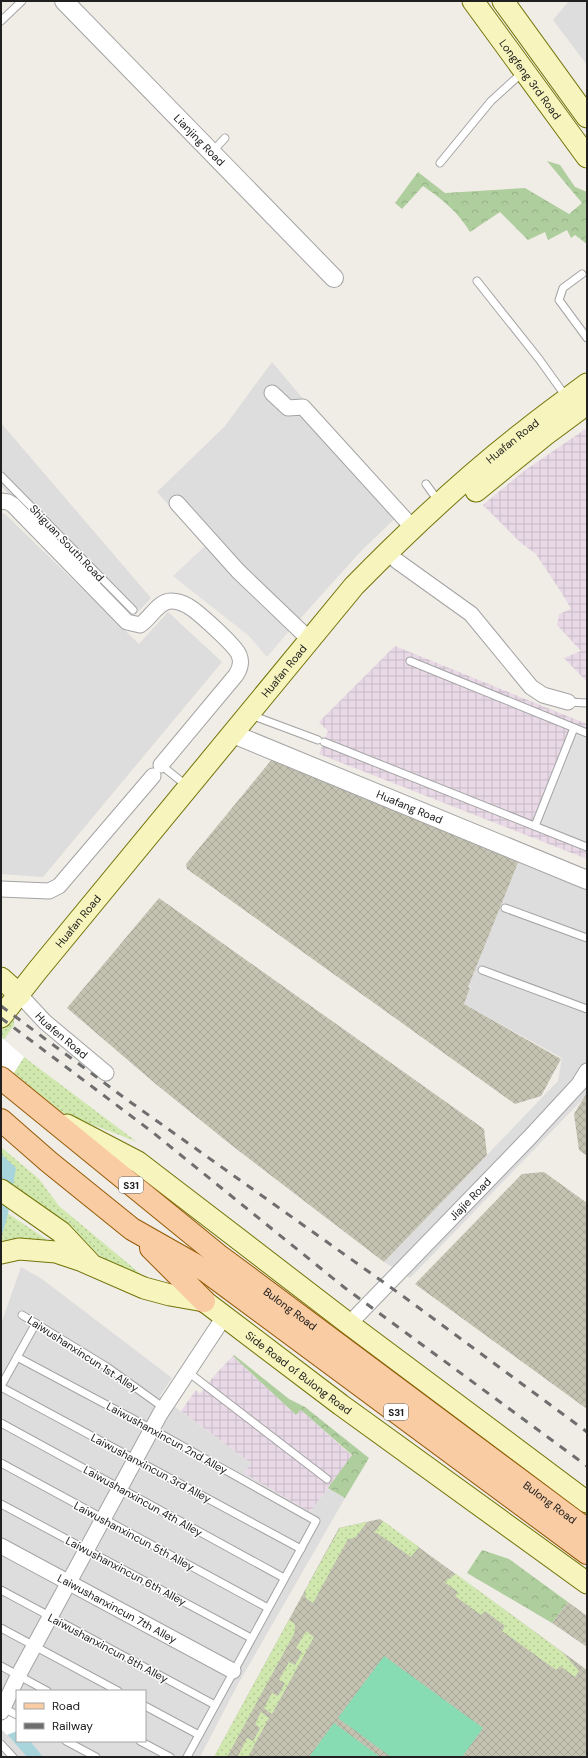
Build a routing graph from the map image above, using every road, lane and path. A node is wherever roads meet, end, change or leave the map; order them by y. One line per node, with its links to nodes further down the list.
1 (22, 1): 5 (lane)
2 (64, 1): 9 (street, Lianjing Road)
3 (473, 1): 6 (main road, Longfeng 3rd Road)
4 (503, 1): 7 (main road)
5 (1, 21)
6 (524, 72): 10 (main road, Longfeng 3rd Road); 11 (lane)
7 (587, 117)
8 (225, 138): 9 (lane)
9 (212, 152): 13 (street, Lianjing Road)
10 (587, 157)
11 (440, 163)
12 (582, 274): 15 (lane)
13 (334, 278)
14 (477, 280): 18 (lane)
15 (587, 338)
16 (587, 384): 18 (main road, Huafan Road)
17 (272, 393): 24 (street)
18 (577, 401): 23 (main road, Huafan Road); 25 (main road, Huafan Road)
19 (1, 476): 26 (lane, Shiguan South Road)
20 (426, 484): 23 (lane)
21 (1, 501): 35 (street)
22 (177, 503): 27 (street)
23 (440, 504): 24 (main road, Huafan Road)
24 (413, 528): 27 (main road, Huafan Road)
25 (397, 561): 29 (street); 31 (main road, Huafan Road)
26 (133, 610)
27 (310, 640): 31 (main road, Huafan Road)
28 (410, 661): 32 (lane)
29 (568, 702): 30 (lane)
30 (587, 703)
31 (255, 716): 34 (main road, Huafan Road); 37 (lane)
32 (574, 728): 33 (lane); 37 (lane)
33 (587, 733)
34 (239, 737): 36 (main road, Huafan Road); 39 (street, Huafang Road); 45 (main road, Huafan Road)
35 (157, 771): 36 (lane); 40 (street)
36 (188, 787): 45 (main road, Huafan Road)
37 (535, 826): 38 (lane)
38 (587, 847)
39 (587, 880)
40 (1, 889)
41 (505, 908): 42 (lane)
42 (587, 938)
43 (482, 970): 46 (lane)
44 (1, 978): 45 (main road)
45 (20, 995): 47 (main road, Huafan Road); 48 (street, Huafen Road)
46 (587, 1009)
47 (1, 1017)
48 (106, 1073)
49 (4, 1080): 51 (main road, Bulong Road / S31)
50 (584, 1081): 62 (street, Jiajie Road)
51 (45, 1114): 56 (main road, Bulong Road / S31); 62 (main road)
52 (1, 1120): 54 (main road, Bulong Road / S31)
53 (8, 1195): 57 (main road, Side Road of Bulong Road)
54 (132, 1229): 56 (main road, Bulong Road / S31); 58 (main road)
55 (1, 1253): 57 (main road)
56 (212, 1263): 76 (main road, Bulong Road / S31); 80 (main road, Bulong Road / S31)
57 (92, 1266): 58 (main road, Side Road of Bulong Road)
58 (204, 1301): 60 (main road, Side Road of Bulong Road)
59 (22, 1315): 61 (lane, Laiwushanxincun 1st Alley)
60 (224, 1317): 64 (street); 83 (main road, Side Road of Bulong Road)
61 (36, 1323): 63 (lane); 66 (lane, Laiwushanxincun 1st Alley)
62 (349, 1324): 73 (main road)
63 (17, 1357): 65 (lane); 68 (lane, Laiwushanxincun 2nd Alley)
64 (188, 1372): 66 (street); 71 (lane)
65 (1, 1386): 69 (lane, Laiwushanxincun 3rd Alley)
66 (164, 1408): 68 (street)
67 (1, 1424): 72 (lane, Laiwushanxincun 4th Alley)
68 (152, 1429): 69 (street); 78 (lane, Laiwushanxincun 2nd Alley)
69 (136, 1460): 72 (street); 78 (lane, Laiwushanxincun 3rd Alley)
70 (1, 1463): 75 (lane, Laiwushanxincun 5th Alley)
71 (327, 1480)
72 (120, 1488): 75 (street); 81 (lane, Laiwushanxincun 4th Alley)
73 (587, 1502)
74 (1, 1504): 79 (lane, Laiwushanxincun 6th Alley)
75 (103, 1519): 79 (street); 85 (lane, Laiwushanxincun 5th Alley)
76 (587, 1530)
77 (1, 1546): 82 (street, Laiwushanxincun 7th Alley)
78 (301, 1548): 81 (lane)
79 (87, 1549): 82 (street); 88 (lane, Laiwushanxincun 6th Alley)
80 (587, 1553)
81 (284, 1578): 85 (lane)
82 (69, 1582): 86 (street); 91 (street, Laiwushanxincun 7th Alley)
83 (587, 1583)
84 (1, 1590): 86 (lane, Laiwushanxincun 8th Alley)
85 (268, 1608): 88 (lane)
86 (50, 1617): 89 (street); 95 (lane, Laiwushanxincun 8th Alley)
87 (1, 1628): 89 (lane)
88 (251, 1638): 91 (lane)
89 (35, 1645): 92 (street); 94 (lane)
90 (1, 1666): 92 (lane)
91 (233, 1672): 95 (lane)
92 (18, 1676): 93 (lane); 97 (street)
93 (45, 1690)
94 (116, 1690)
95 (215, 1705): 99 (lane)
96 (146, 1707): 99 (lane)
97 (4, 1709): 98 (lane)
98 (16, 1715)
99 (198, 1735): 106 (lane)
100 (68, 1742): 104 (lane)
101 (142, 1742): 105 (lane)
102 (1, 1744): 103 (lane)
103 (13, 1757)
104 (96, 1757)
105 (170, 1757)
106 (187, 1757)

